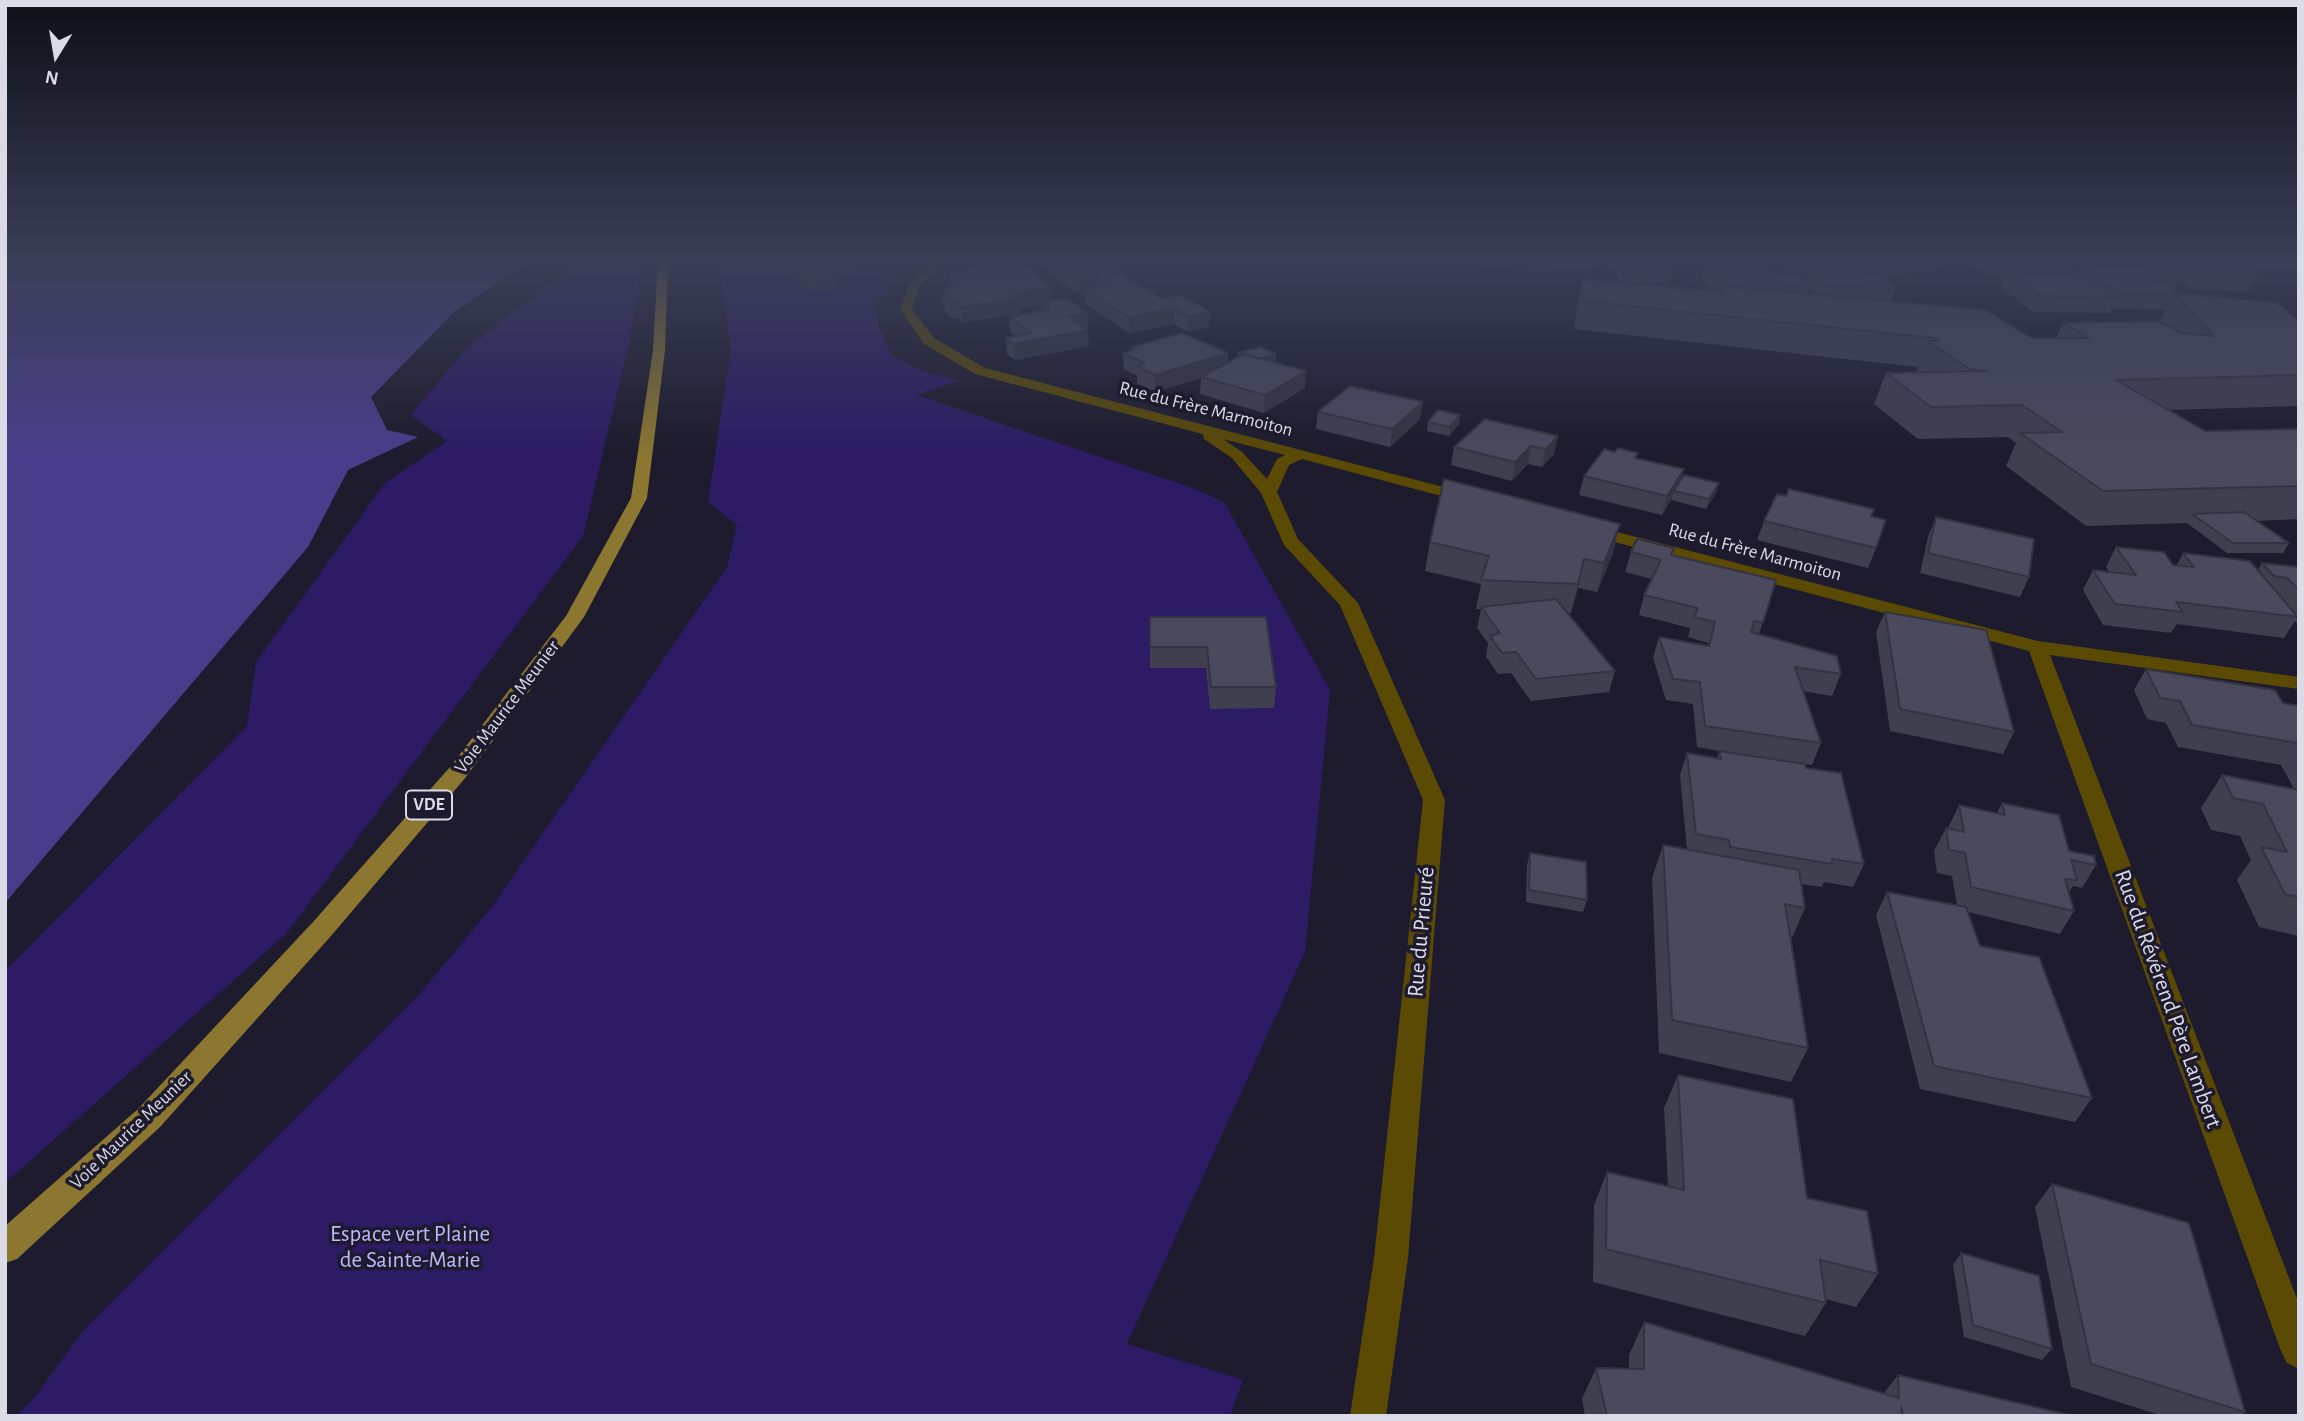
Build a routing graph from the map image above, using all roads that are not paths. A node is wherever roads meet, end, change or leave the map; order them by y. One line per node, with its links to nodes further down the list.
1 (660, 326): 10 (main road, Voie Maurice Meunier / VDE)
2 (918, 326): 3 (street, Rue du Frère Marmoiton)
3 (1192, 426): 4 (street, Rue du Frère Marmoiton); 5 (street, Rue du Prieuré)
4 (1299, 454): 5 (street); 6 (street, Rue du Frère Marmoiton)
5 (1269, 492): 12 (street, Rue du Prieuré)
6 (1485, 502)
7 (1579, 527): 8 (street, Rue du Frère Marmoiton)
8 (2037, 647): 9 (street, Rue du Frère Marmoiton); 11 (street, Rue du Révérend Père Lambert)
9 (2299, 683)
10 (5, 1248)
11 (2299, 1351)
12 (1368, 1416)

